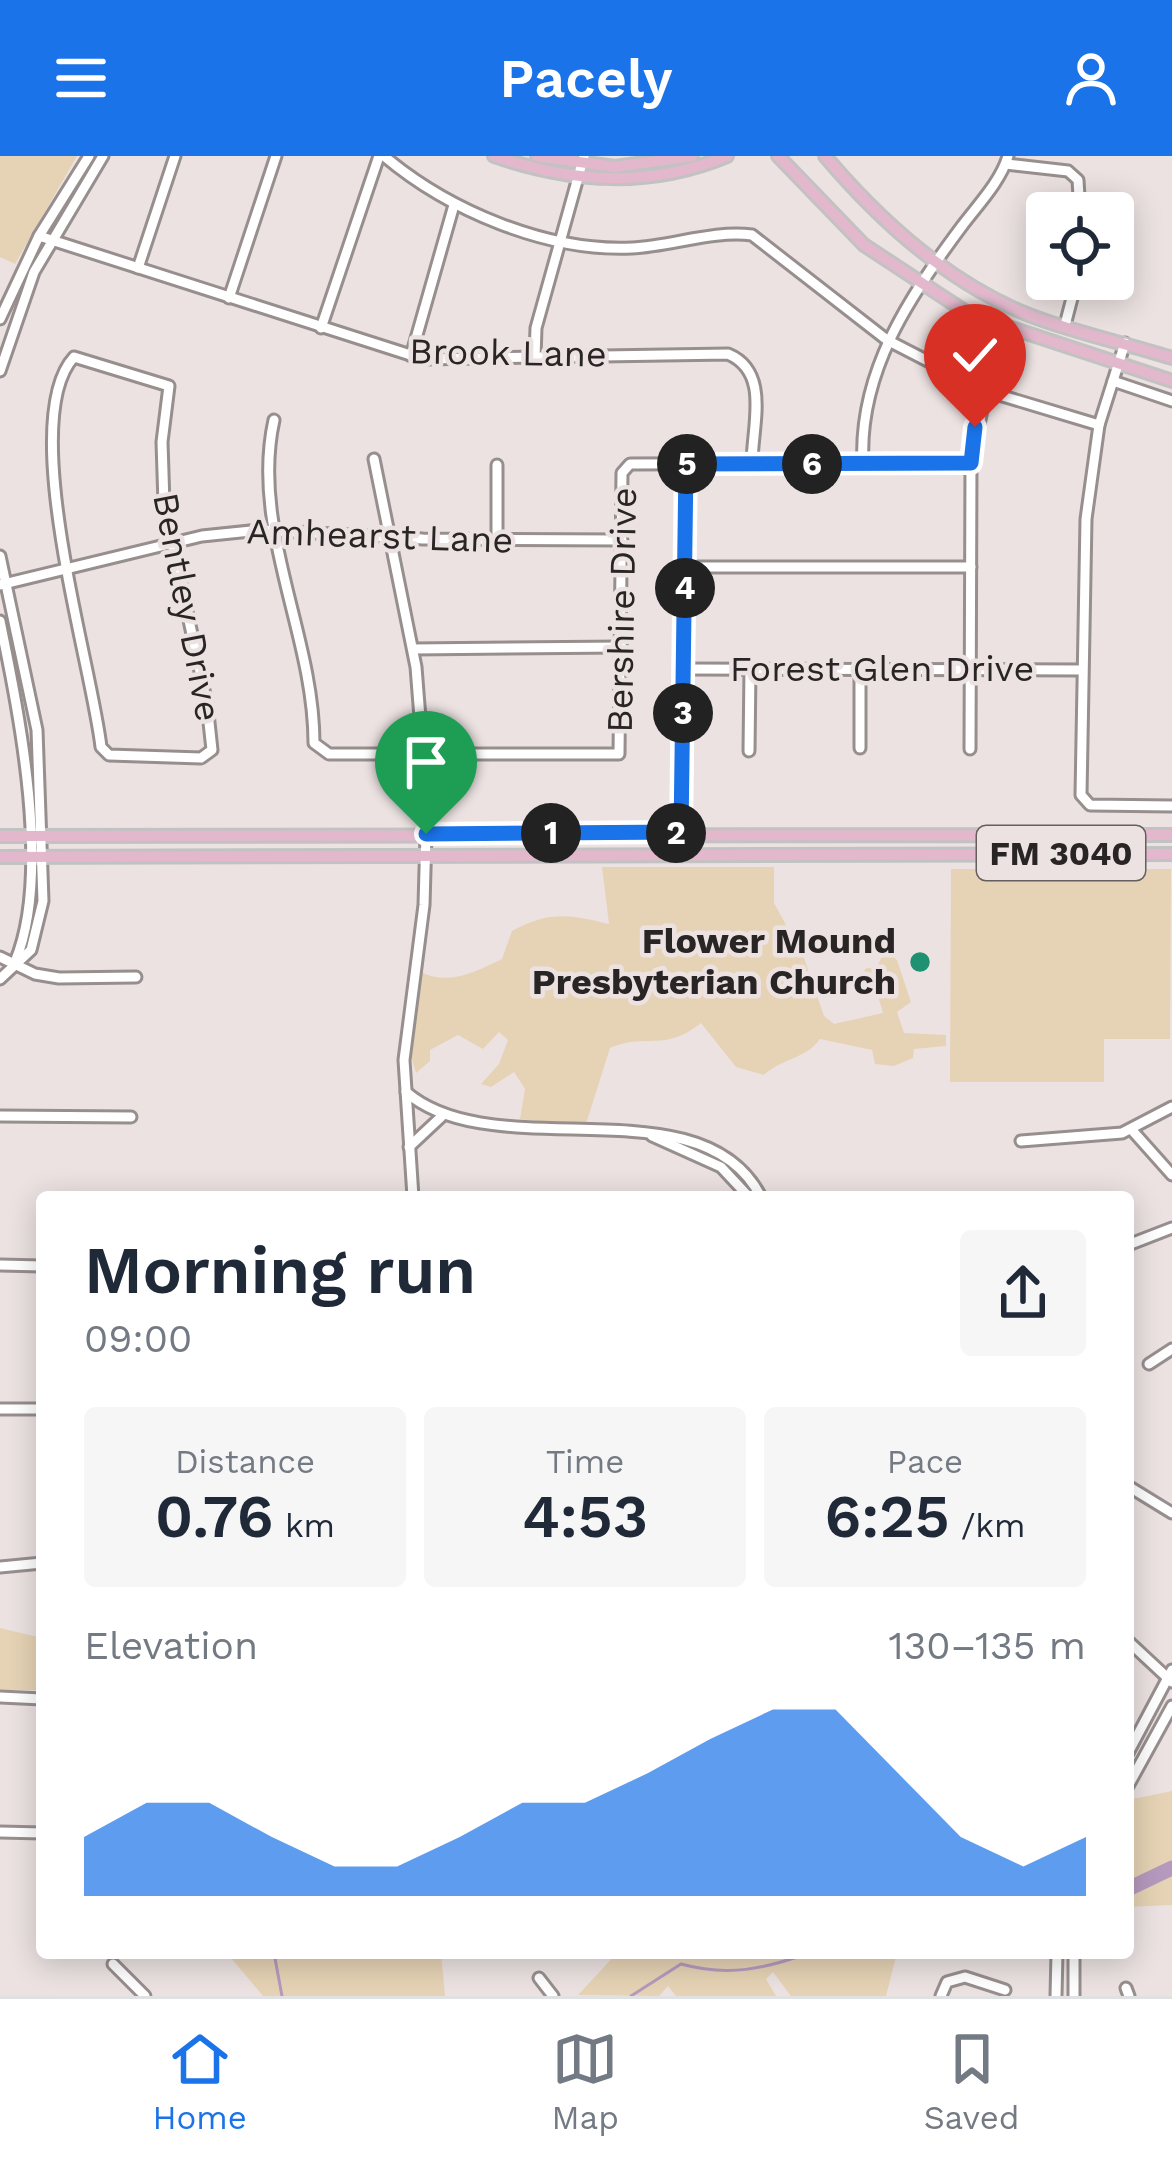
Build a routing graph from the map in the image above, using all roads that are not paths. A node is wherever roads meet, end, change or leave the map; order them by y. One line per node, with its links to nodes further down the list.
1 (89, 156): 16 (street)
2 (103, 156): 18 (street)
3 (175, 156): 20 (street)
4 (276, 156): 22 (street)
5 (381, 156): 15 (street); 27 (street)
6 (494, 156): 13 (main road)
7 (537, 156): 13 (main road)
8 (692, 156): 13 (main road)
9 (728, 156): 13 (main road)
10 (778, 156): 21 (main road)
11 (825, 156): 19 (main road)
12 (1007, 160): 14 (street); 19 (street)
13 (582, 166): 17 (street)
14 (1079, 192)
15 (454, 205): 17 (street); 30 (street)
16 (38, 236): 18 (street, Brook Lane); 24 (street)
17 (562, 239): 28 (street); 31 (street)
18 (50, 242): 20 (street, Brook Lane); 25 (street)
19 (936, 260): 21 (street); 26 (main road)
20 (138, 268): 22 (street, Brook Lane)
21 (922, 286): 28 (street); 33 (main road)
22 (230, 298): 27 (street, Brook Lane)
23 (1072, 300): 26 (street)
24 (1, 314): 25 (street)
25 (16, 315): 34 (street)
26 (1065, 325): 29 (main road)
27 (321, 328): 30 (street, Brook Lane)
28 (886, 340): 37 (street); 45 (street)
29 (1125, 344): 32 (main road); 33 (street)
30 (411, 356): 31 (street, Brook Lane)
31 (535, 357): 44 (street, Brook Lane)
32 (1172, 358)
33 (1118, 364): 35 (street); 36 (main road)
34 (0, 370)
35 (1112, 381): 38 (street); 40 (street)
36 (1172, 381)
37 (986, 391): 40 (street); 42 (street)
38 (1172, 400)
39 (274, 420): 47 (street)
40 (1099, 425): 64 (street)
41 (374, 459): 48 (street)
42 (971, 463): 45 (street); 54 (street)
43 (686, 464): 44 (street); 50 (street, Bershire Drive); 53 (street)
44 (752, 464): 45 (street)
45 (863, 464)
46 (497, 465): 49 (street)
47 (275, 529): 48 (street, Amhearst Lane); 51 (street, Amhearst Lane); 68 (street)
48 (391, 536): 49 (street, Amhearst Lane); 59 (street)
49 (497, 539): 50 (street, Amhearst Lane)
50 (622, 541): 58 (street, Bershire Drive)
51 (171, 542): 55 (street, Amhearst Lane); 55 (street, Bentley Drive); 55 (street, Bentley Drive)
52 (0, 556): 56 (street)
53 (686, 567): 54 (street); 62 (street)
54 (971, 567): 61 (street)
55 (67, 571): 56 (street, Amhearst Lane)
56 (3, 584): 76 (street)
57 (0, 621): 75 (street)
58 (622, 647): 59 (street); 68 (street, Bershire Drive)
59 (413, 649): 68 (street)
60 (860, 668): 61 (street, Forest Glen Drive); 63 (street, Forest Glen Drive); 65 (street)
61 (972, 668): 64 (street, Forest Glen Drive); 66 (street)
62 (683, 669): 63 (street, Forest Glen Drive); 71 (street)
63 (750, 669): 67 (street)
64 (1082, 670): 69 (street)
65 (860, 748)
66 (970, 748)
67 (749, 751)
68 (424, 756)
69 (1172, 806)
70 (950, 831): 71 (main road, FM 3040); 73 (main road, FM 3040); 78 (main road)
71 (681, 832): 72 (main road, FM 3040); 77 (street)
72 (426, 834): 76 (main road, FM 3040); 79 (street)
73 (1172, 835)
74 (0, 836): 75 (main road, FM 3040)
75 (28, 836): 76 (main road, FM 3040); 82 (street)
76 (42, 836): 82 (street)
77 (681, 852): 78 (main road, FM 3040); 79 (main road, FM 3040)
78 (951, 853): 80 (main road, FM 3040)
79 (426, 854): 82 (main road, FM 3040); 87 (street)
80 (1172, 854)
81 (0, 856): 82 (main road, FM 3040)
82 (35, 856): 84 (street)
83 (0, 957): 84 (street)
84 (15, 962): 85 (street); 86 (street)
85 (136, 977)
86 (0, 979)
87 (406, 1092): 90 (street); 95 (street)
88 (1172, 1107): 92 (street)
89 (0, 1116): 91 (street)
90 (441, 1117): 93 (street); 95 (street)
91 (131, 1118)
92 (1131, 1129): 94 (street); 96 (street)
93 (652, 1136): 98 (street); 99 (street)
94 (1021, 1141)
95 (409, 1147): 97 (street)
96 (1172, 1175)
97 (413, 1191)
98 (744, 1191)
99 (757, 1191)
100 (1172, 1228): 101 (street)
101 (1134, 1243)
102 (0, 1265): 103 (street)
103 (36, 1266)
104 (1172, 1349): 105 (street)
105 (1149, 1364)
106 (0, 1408): 107 (street)
107 (36, 1409)
108 (1134, 1490): 109 (street)
109 (1172, 1513)
110 (36, 1564): 111 (street)
111 (0, 1567)
112 (1134, 1646): 113 (street)
113 (1170, 1677): 117 (street)
114 (0, 1697): 115 (street)
115 (36, 1699)
116 (1172, 1706): 118 (street)
117 (1134, 1742)
118 (1134, 1775)
119 (0, 1832): 120 (street)
120 (36, 1833)
121 (1058, 1959): 129 (street)
122 (1073, 1959): 130 (street)
123 (113, 1964): 126 (street)
124 (539, 1978): 127 (street)
125 (1005, 1990): 128 (street)
126 (145, 1996)
127 (553, 1996)
128 (940, 1996)
129 (1056, 1996)
130 (1074, 1996)

